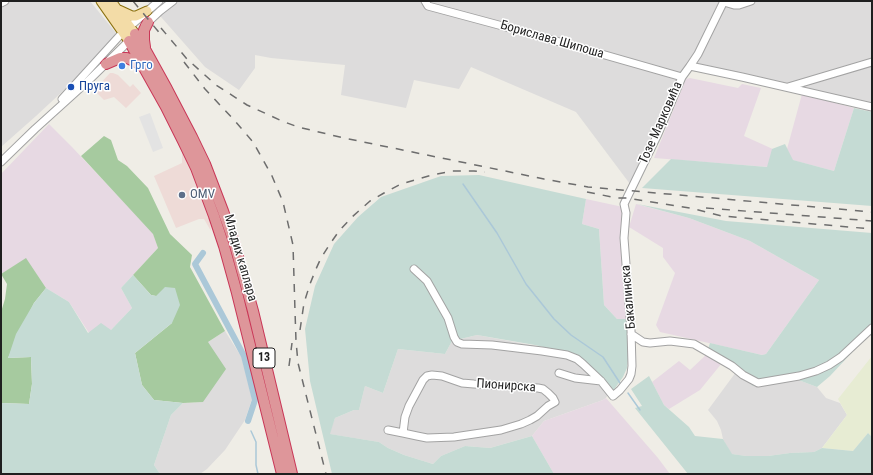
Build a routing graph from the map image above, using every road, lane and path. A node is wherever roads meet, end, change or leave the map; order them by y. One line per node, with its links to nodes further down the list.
1 (5, 1): 9 (street)
2 (101, 1): 13 (main road, 13)
3 (111, 1): 10 (main road, 13)
4 (159, 1): 11 (street)
5 (174, 1): 12 (street)
6 (425, 1): 19 (street, Борислава Шипоша)
7 (751, 1): 8 (street)
8 (724, 2): 17 (street, Тозе Марковића)
9 (1, 3)
10 (118, 9): 11 (main road); 13 (main road, 13)
11 (147, 11): 13 (street)
12 (148, 22): 13 (street); 14 (highway)
13 (129, 33): 14 (highway, 13); 16 (street); 18 (highway, Младих каплара / 13); 22 (street)
14 (146, 51): 33 (highway, Младих каплара / 13)
15 (872, 62): 20 (street)
16 (106, 64): 18 (highway); 22 (street)
17 (690, 66): 19 (street, Тозе Марковића); 20 (street)
18 (145, 68): 32 (highway, Младих каплара / 13)
19 (682, 77): 24 (street, Тозе Марковића)
20 (787, 88): 21 (street)
21 (872, 107)
22 (35, 129): 23 (street)
23 (1, 162)
24 (624, 204): 27 (street, Бакалинска)
25 (414, 269): 29 (street)
26 (872, 328): 27 (street, Бакалинска)
27 (631, 334): 29 (street)
28 (559, 373): 29 (street)
29 (601, 381)
30 (388, 430): 31 (street, Пионирска)
31 (403, 433): 31 (street, Пионирска)
32 (282, 474)
33 (292, 474)

